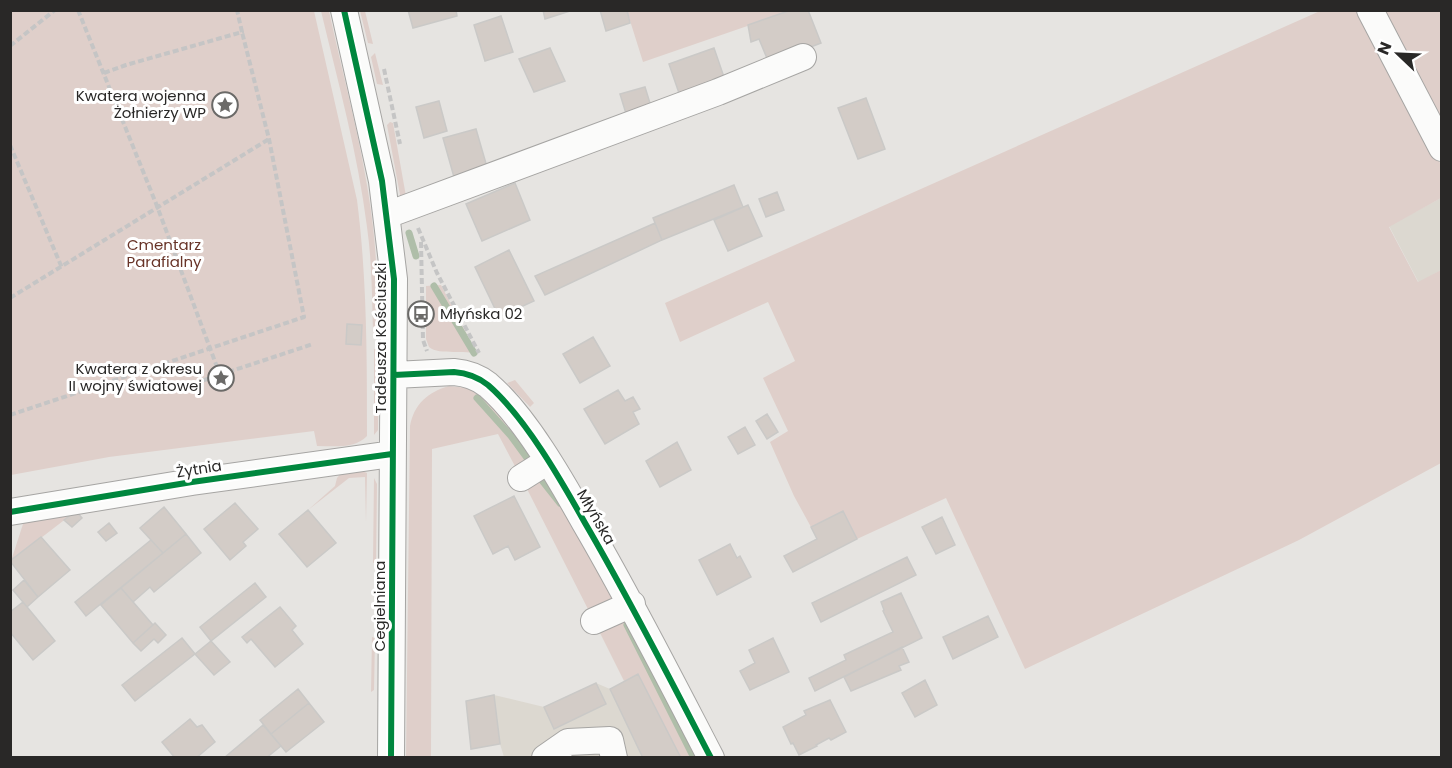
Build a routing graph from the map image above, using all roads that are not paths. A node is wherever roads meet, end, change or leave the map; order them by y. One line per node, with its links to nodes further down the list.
1 (344, 10): 5 (street, Tadeusza Kościuszki)
2 (1370, 10): 4 (street)
3 (803, 57): 5 (street)
4 (1442, 148)
5 (387, 215): 6 (street, Tadeusza Kościuszki)
6 (394, 375): 7 (street, Tadeusza Kościuszki); 8 (street, Młyńska)
7 (393, 454): 10 (street, Żytnia); 15 (street, Cegielniana)
8 (548, 461): 9 (street); 13 (street, Młyńska)
9 (521, 478)
10 (10, 512)
11 (10, 520): 12 (street)
12 (10, 530)
13 (632, 604): 14 (street); 18 (street, Młyńska)
14 (594, 621)
15 (391, 758)
16 (545, 758): 17 (street)
17 (615, 758)
18 (711, 758)

